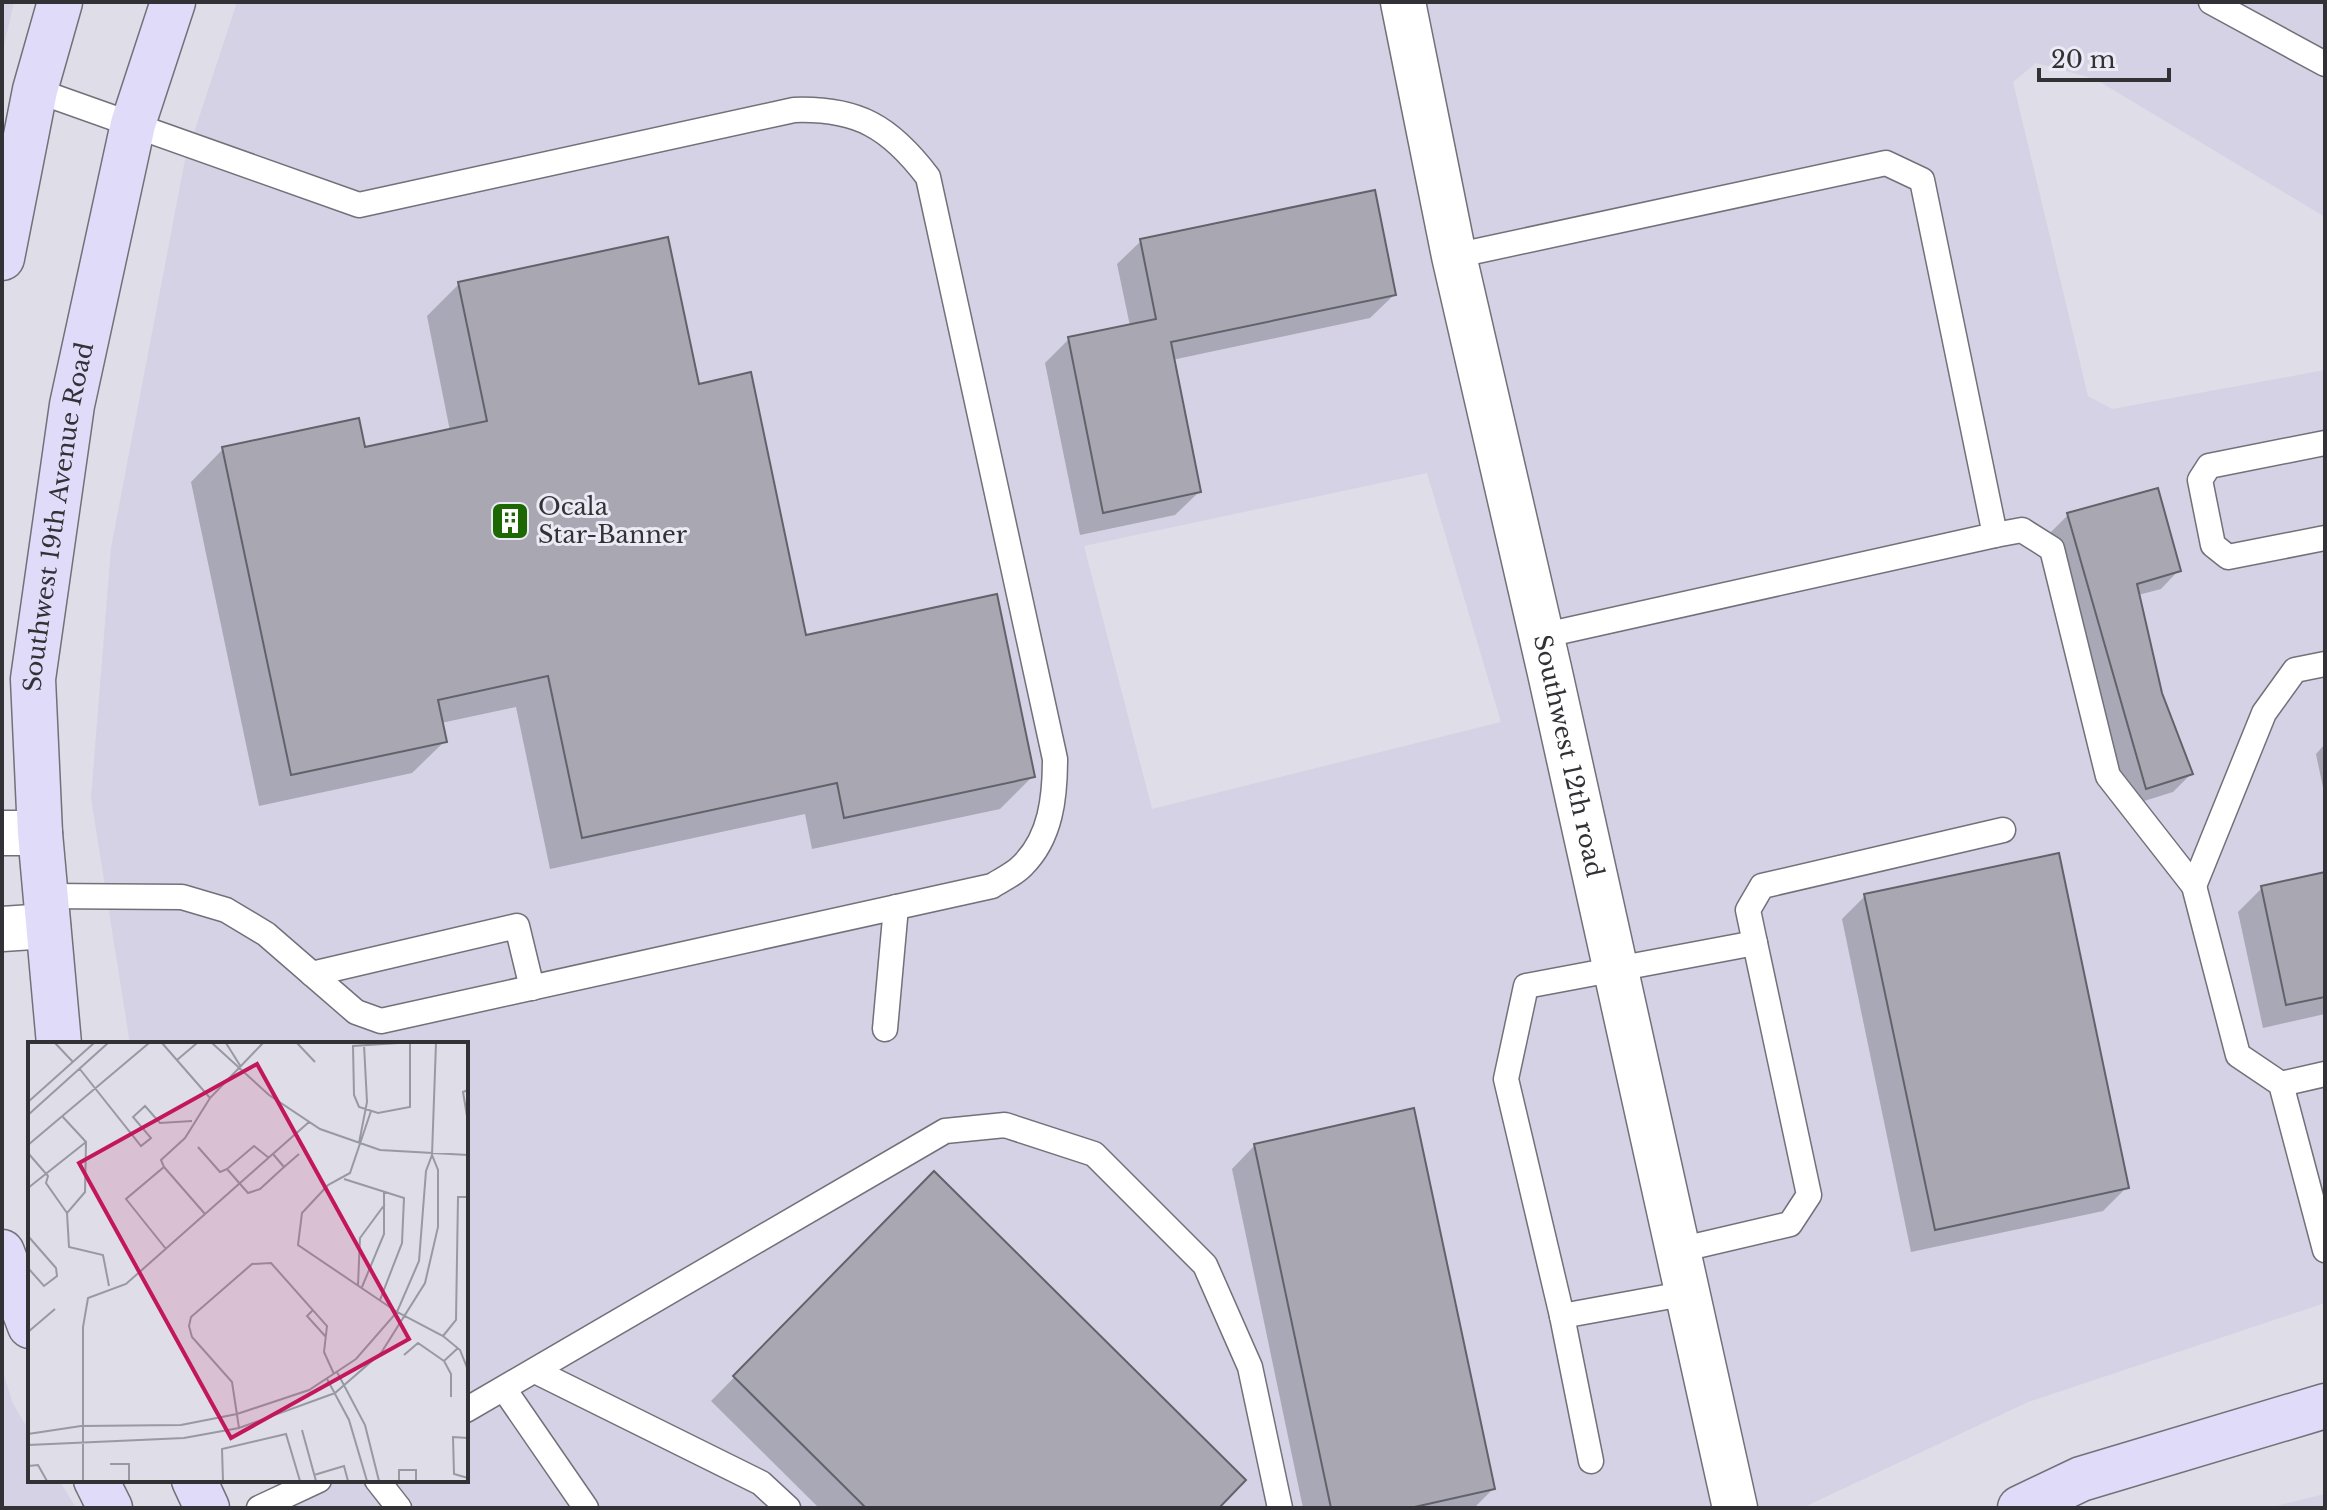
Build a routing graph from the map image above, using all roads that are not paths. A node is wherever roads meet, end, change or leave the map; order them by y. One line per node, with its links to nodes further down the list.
1 (60, 2): 6 (main road)
2 (173, 2): 7 (main road, Southwest 19th Avenue Road)
3 (1403, 2): 8 (street, Southwest 12th road)
4 (2211, 2): 5 (lane)
5 (2325, 64)
6 (35, 90): 7 (lane); 9 (main road)
7 (133, 124): 16 (main road, Southwest 19th Avenue Road); 18 (lane)
8 (1454, 256): 11 (lane); 13 (street, Southwest 12th road)
9 (2, 258)
10 (2325, 443): 12 (lane)
11 (1995, 535): 13 (lane); 17 (lane)
12 (2325, 538)
13 (1541, 636): 22 (street, Southwest 12th road)
14 (2325, 664): 17 (lane)
15 (2003, 830): 21 (lane)
16 (21, 833): 19 (main road, Southwest 19th Avenue Road)
17 (2194, 886): 28 (lane)
18 (896, 907): 24 (lane); 25 (lane)
19 (47, 911): 20 (street); 23 (lane); 26 (main road, Southwest 19th Avenue Road)
20 (2, 929)
21 (1755, 943): 22 (lane); 29 (lane)
22 (1616, 968): 29 (street, Southwest 12th road); 33 (lane)
23 (312, 974): 24 (lane); 24 (lane)
24 (532, 988)
25 (885, 1029)
26 (59, 1042)
27 (2325, 1074): 28 (lane)
28 (2281, 1084): 30 (lane)
29 (1679, 1250): 32 (street, Southwest 12th road)
30 (2325, 1250)
31 (2, 1252): 34 (main road)
32 (1688, 1293): 33 (lane); 51 (street, Southwest 12th road)
33 (1562, 1316): 39 (lane)
34 (28, 1321)
35 (535, 1371): 36 (lane); 49 (lane); 50 (lane)
36 (504, 1389): 38 (lane); 48 (lane)
37 (2325, 1406): 52 (main road)
38 (468, 1409)
39 (1591, 1461)
40 (97, 1482): 44 (main road)
41 (195, 1482): 45 (main road)
42 (315, 1482): 46 (lane)
43 (379, 1482): 47 (lane)
44 (110, 1508)
45 (207, 1508)
46 (259, 1508)
47 (399, 1508)
48 (586, 1508)
49 (788, 1508)
50 (1280, 1508)
51 (1735, 1508)
52 (2020, 1508)

